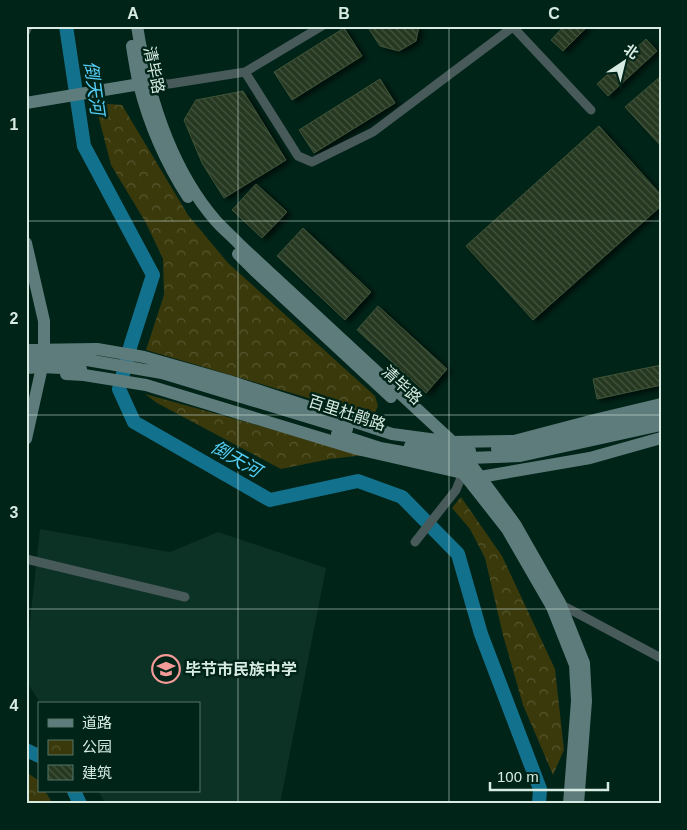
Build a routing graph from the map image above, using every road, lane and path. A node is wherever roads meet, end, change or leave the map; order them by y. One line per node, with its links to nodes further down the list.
1 (28, 26): 6 (street)
2 (130, 26): 8 (main road, 清毕路)
3 (137, 26): 8 (main road)
4 (322, 26): 7 (street)
5 (514, 27): 7 (street); 10 (street)
6 (26, 31)
7 (245, 72): 8 (street)
8 (144, 83): 9 (main road); 23 (main road, 清毕路); 24 (main road)
9 (32, 102)
10 (592, 110)
11 (26, 243): 12 (main road)
12 (44, 349): 13 (main road); 16 (main road); 23 (main road)
13 (26, 350)
14 (26, 359): 19 (main road, 百里杜鹃路, bridge)
15 (26, 368): 16 (main road, 百里杜鹃路, bridge)
16 (41, 369): 17 (main road); 20 (main road, 百里杜鹃路, bridge); 22 (main road); 25 (main road)
17 (26, 373)
18 (661, 404): 24 (main road)
19 (661, 415)
20 (661, 424)
21 (661, 438): 26 (main road)
22 (26, 439)
23 (436, 439): 24 (main road); 25 (main road, 清毕路)
24 (452, 442): 26 (main road)
25 (463, 473): 26 (main road); 27 (street); 30 (main road, 清毕路)
26 (480, 477): 31 (main road)
27 (414, 542)
28 (26, 559): 29 (street)
29 (185, 597)
30 (546, 598): 31 (street); 33 (main road, 清毕路)
31 (560, 603): 32 (street); 34 (main road)
32 (661, 658)
33 (569, 804)
34 (578, 804)

